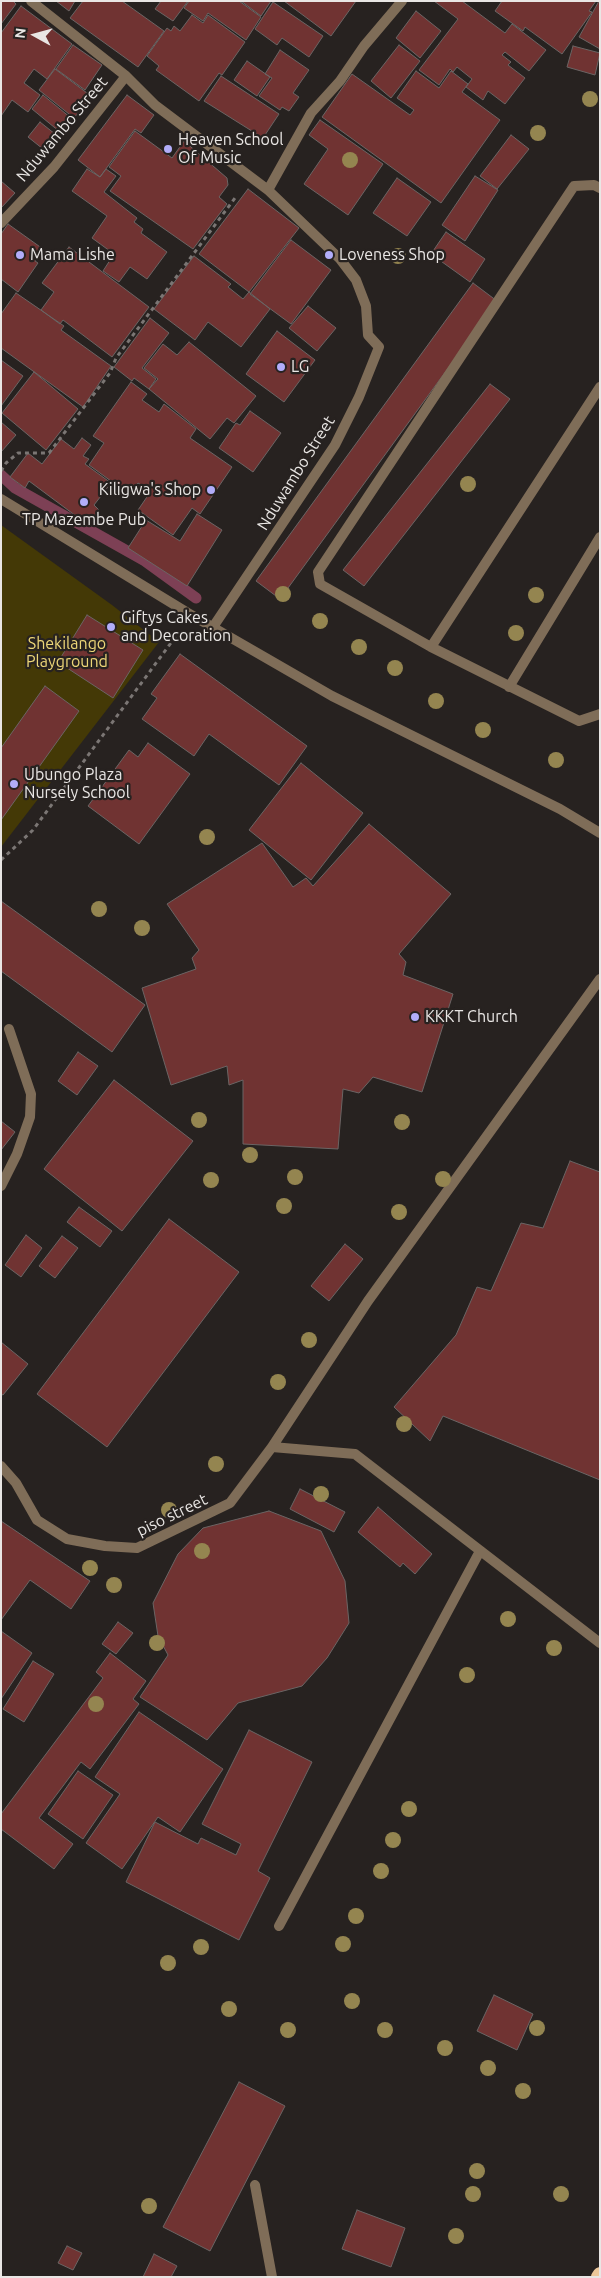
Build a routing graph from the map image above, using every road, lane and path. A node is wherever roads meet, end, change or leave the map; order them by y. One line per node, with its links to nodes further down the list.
1 (31, 1): 3 (street, Nduwambo Street)
2 (402, 1): 6 (street)
3 (126, 76): 4 (street, Nduwambo Street); 7 (street, Nduwambo Street)
4 (250, 178): 6 (street, Nduwambo Street); 9 (path)
5 (600, 188): 14 (street)
6 (268, 190): 13 (street, Nduwambo Street)
7 (1, 223)
8 (600, 387): 14 (street)
9 (1, 471)
10 (1, 499): 12 (street)
11 (600, 537): 15 (street)
12 (188, 613): 13 (street); 18 (path)
13 (213, 626): 17 (street)
14 (431, 647): 15 (street)
15 (509, 686): 16 (street)
16 (600, 714)
17 (600, 834)
18 (1, 860)
19 (600, 979): 22 (street, piso street)
20 (9, 1029): 21 (street)
21 (1, 1186)
22 (272, 1447): 23 (street, piso street); 24 (street)
23 (1, 1466)
24 (480, 1551): 25 (street); 26 (street)
25 (600, 1643)
26 (279, 1926)
27 (256, 2185): 28 (street)
28 (272, 2277)

